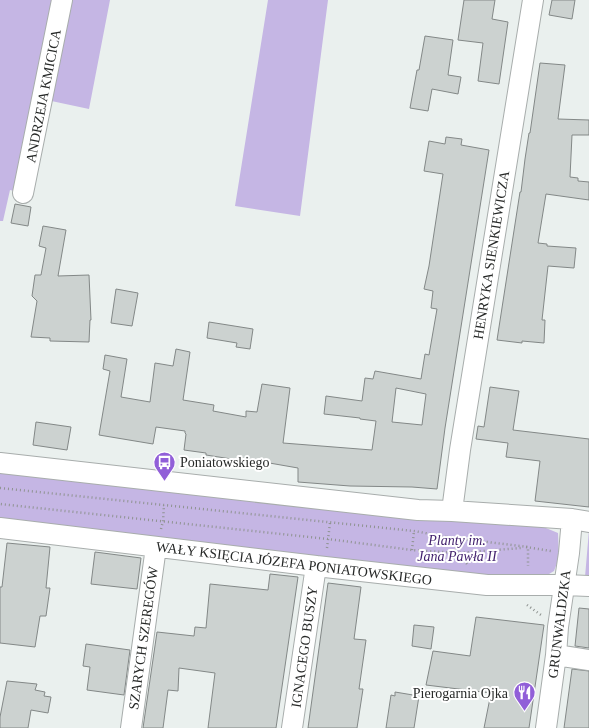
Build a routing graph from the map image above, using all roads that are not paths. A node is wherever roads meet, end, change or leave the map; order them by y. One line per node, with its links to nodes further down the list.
1 (62, 0): 3 (street, ANDRZEJA KMICICA)
2 (532, 0): 5 (street, HENRYKA SIENKIEWICZA)
3 (23, 193)
4 (0, 463): 5 (street)
5 (452, 511): 6 (street)
6 (580, 520): 10 (street, GRUNWALDZKA)
7 (0, 528): 8 (street, WAŁY KSIĘCIA JÓZEFA PONIATOWSKIEGO)
8 (158, 540): 9 (street, WAŁY KSIĘCIA JÓZEFA PONIATOWSKIEGO); 14 (street, SZARYCH SZEREGÓW)
9 (321, 559): 10 (street, WAŁY KSIĘCIA JÓZEFA PONIATOWSKIEGO); 15 (street, IGNACEGO BUSZY)
10 (565, 585): 11 (street, WAŁY KSIĘCIA JÓZEFA PONIATOWSKIEGO); 12 (street, GRUNWALDZKA)
11 (589, 586)
12 (556, 655): 13 (street); 16 (street, GRUNWALDZKA)
13 (589, 660)
14 (131, 728)
15 (292, 728)
16 (546, 728)

